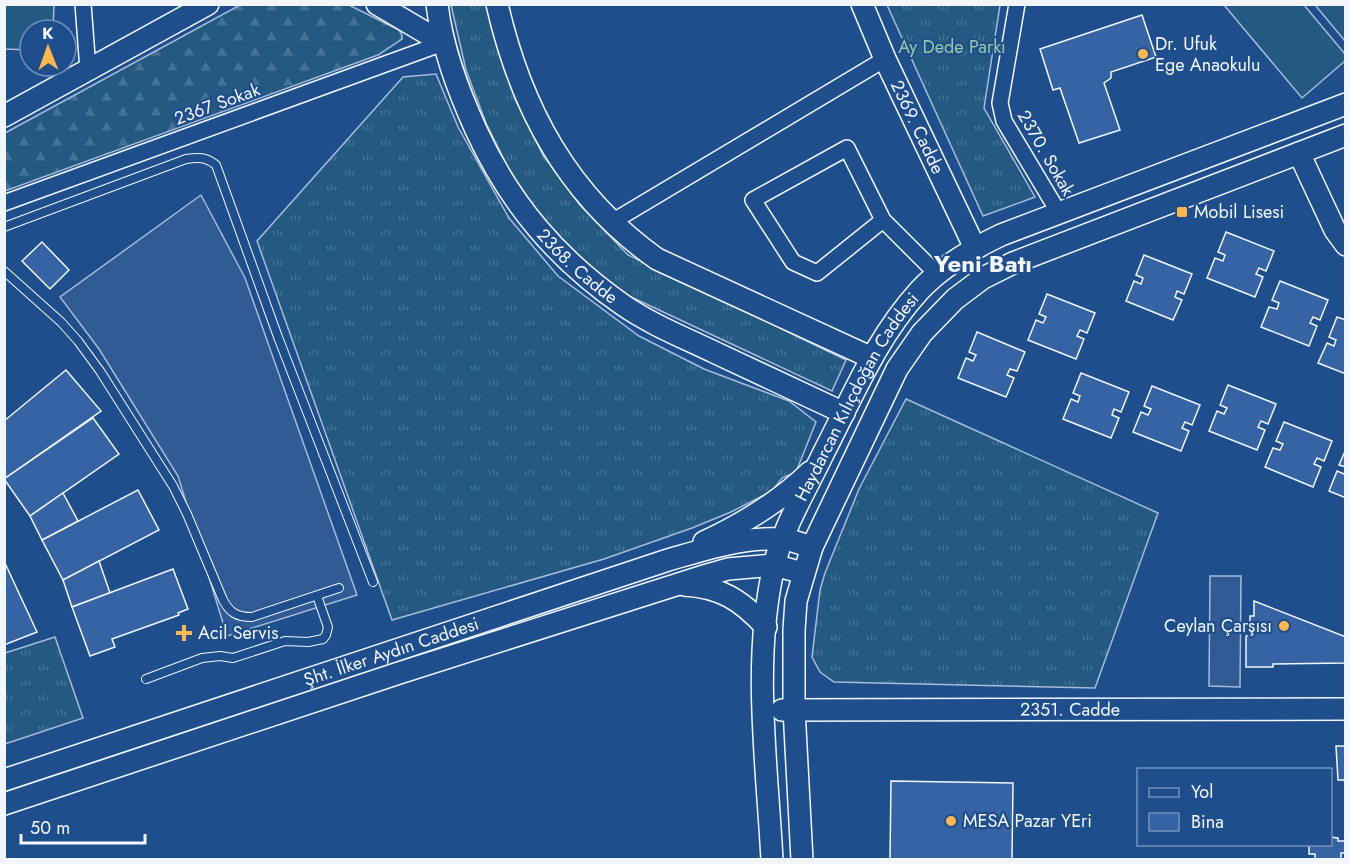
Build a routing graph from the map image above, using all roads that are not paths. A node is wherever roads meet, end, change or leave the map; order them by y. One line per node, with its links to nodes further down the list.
1 (83, 4): 10 (street)
2 (208, 4): 10 (main road)
3 (377, 4): 8 (main road)
4 (437, 4): 8 (main road, 2368. Cadde)
5 (497, 4): 18 (main road)
6 (862, 4): 9 (main road, 2369. Cadde)
7 (1017, 4): 16 (street, 2370. Sokak)
8 (443, 42): 15 (street, 2367 Sokak); 25 (main road, 2368. Cadde)
9 (885, 59): 18 (street); 21 (main road, 2369. Cadde)
10 (88, 70): 12 (main road)
11 (1346, 104): 16 (main road, Haydarcan Kılıçdoğan Caddesi)
12 (4, 116)
13 (1346, 135): 14 (main road, Haydarcan Kılıçdoğan Caddesi)
14 (1299, 153): 20 (main road); 28 (main road, Haydarcan Kılıçdoğan Caddesi)
15 (4, 203)
16 (1059, 213): 21 (main road, Haydarcan Kılıçdoğan Caddesi)
17 (883, 220): 17 (street); 23 (street)
18 (612, 222): 24 (main road)
19 (4, 227): 32 (lane)
20 (1346, 245)
21 (975, 248): 23 (main road, Haydarcan Kılıçdoğan Caddesi)
22 (4, 271): 35 (lane)
23 (937, 274): 24 (main road, Haydarcan Kılıçdoğan Caddesi)
24 (872, 358): 25 (main road, Haydarcan Kılıçdoğan Caddesi)
25 (844, 413): 26 (main road, Haydarcan Kılıçdoğan Caddesi)
26 (819, 464): 27 (main road, Haydarcan Kılıçdoğan Caddesi); 29 (main road)
27 (782, 539): 28 (main road, Şht. İlker Aydın Caddesi); 29 (main road, Şht. İlker Aydın Caddesi); 30 (main road, Haydarcan Kılıçdoğan Caddesi)
28 (812, 547): 31 (main road, Haydarcan Kılıçdoğan Caddesi)
29 (668, 560): 41 (main road, Şht. İlker Aydın Caddesi)
30 (774, 565): 31 (main road); 33 (main road, Şht. İlker Aydın Caddesi); 36 (main road, Haydarcan Kılıçdoğan Caddesi)
31 (803, 573): 38 (main road, Haydarcan Kılıçdoğan Caddesi)
32 (374, 582)
33 (674, 585): 36 (main road); 42 (main road, Şht. İlker Aydın Caddesi)
34 (339, 588): 35 (lane)
35 (316, 596): 37 (lane)
36 (766, 627): 40 (main road, Haydarcan Kılıçdoğan Caddesi)
37 (146, 679)
38 (794, 709): 39 (main road, 2351. Cadde); 40 (main road, 2351. Cadde); 46 (main road, Haydarcan Kılıçdoğan Caddesi)
39 (1346, 709)
40 (764, 710): 45 (main road, Haydarcan Kılıçdoğan Caddesi)
41 (168, 726): 42 (main road); 43 (main road, Şht. İlker Aydın Caddesi)
42 (175, 748): 44 (main road, Şht. İlker Aydın Caddesi)
43 (4, 780)
44 (4, 804)
45 (772, 860)
46 (802, 860)

